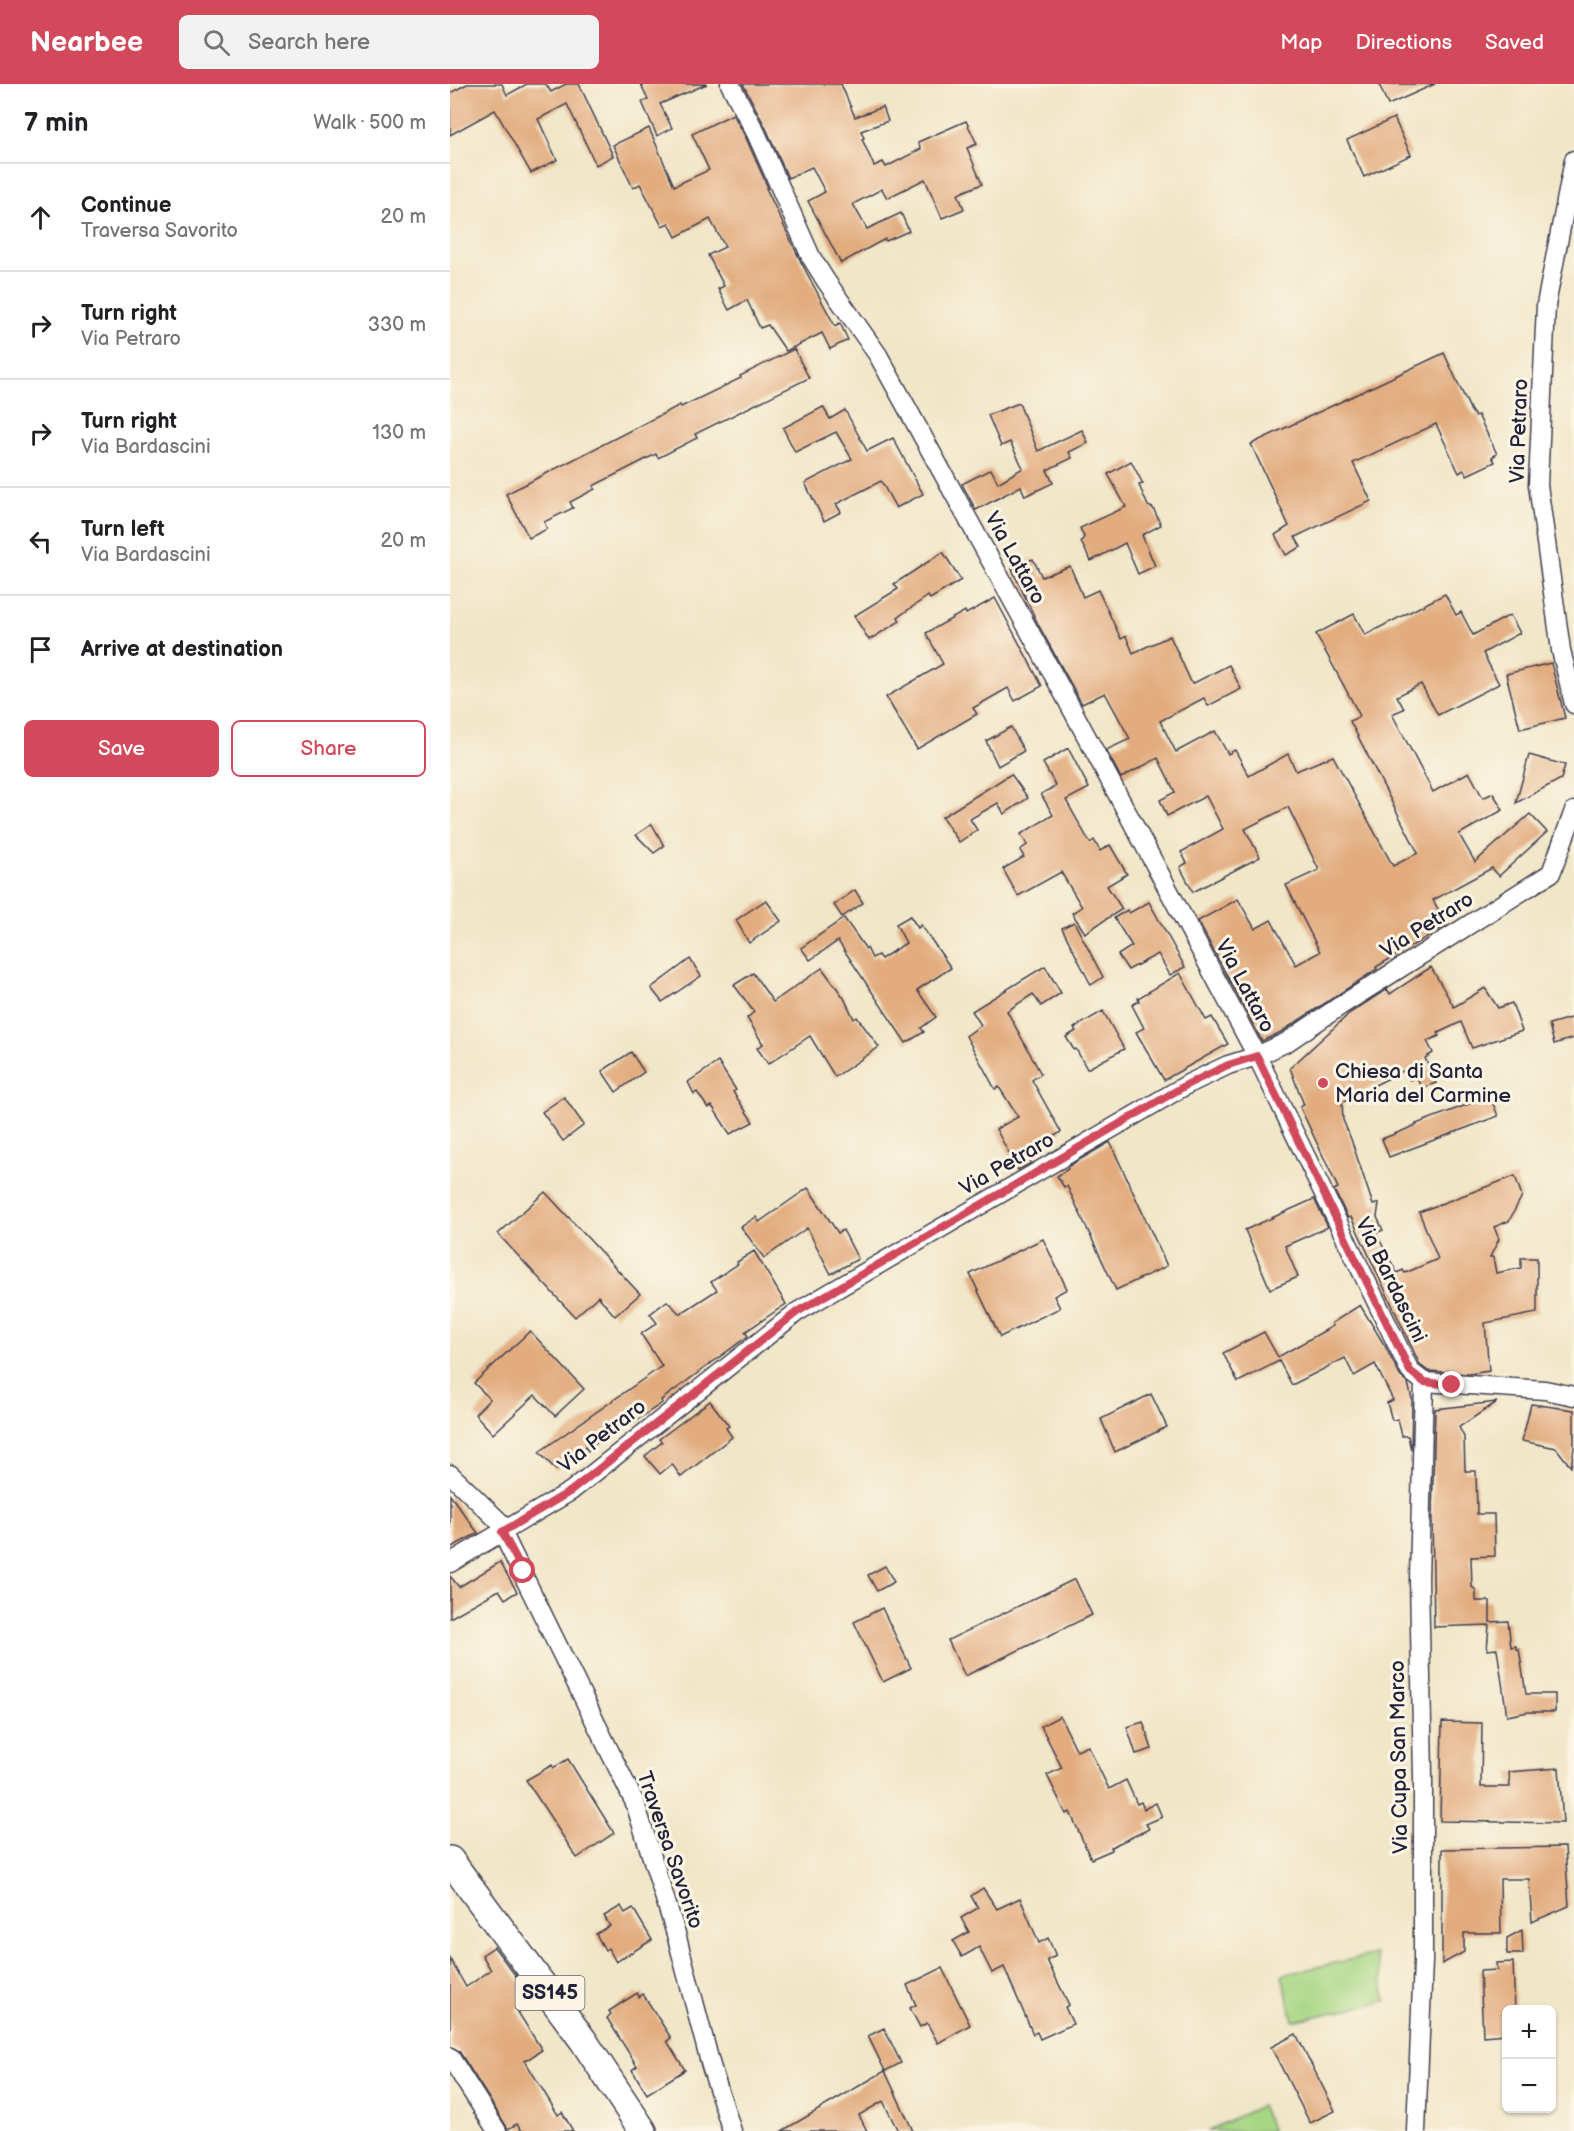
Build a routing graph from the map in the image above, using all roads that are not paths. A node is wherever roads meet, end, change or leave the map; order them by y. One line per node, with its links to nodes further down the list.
1 (730, 84): 6 (street, Via Lattaro)
2 (1574, 159): 3 (street, Via Petraro)
3 (1566, 236): 4 (street, Via Petraro)
4 (1574, 704)
5 (1574, 811): 6 (street, Via Petraro)
6 (1257, 1056): 7 (street, Via Bardascini); 10 (street, Via Petraro)
7 (1424, 1382): 8 (street); 17 (street, Via Cupa San Marco)
8 (1574, 1396)
9 (450, 1474): 10 (street, Traversa Savorito)
10 (505, 1530): 11 (street, Via Petraro); 16 (street, Traversa Savorito)
11 (450, 1563)
12 (450, 1860): 15 (highway, SS145)
13 (450, 2057): 14 (street)
14 (497, 2131)
15 (643, 2131)
16 (732, 2131)
17 (1416, 2131)

